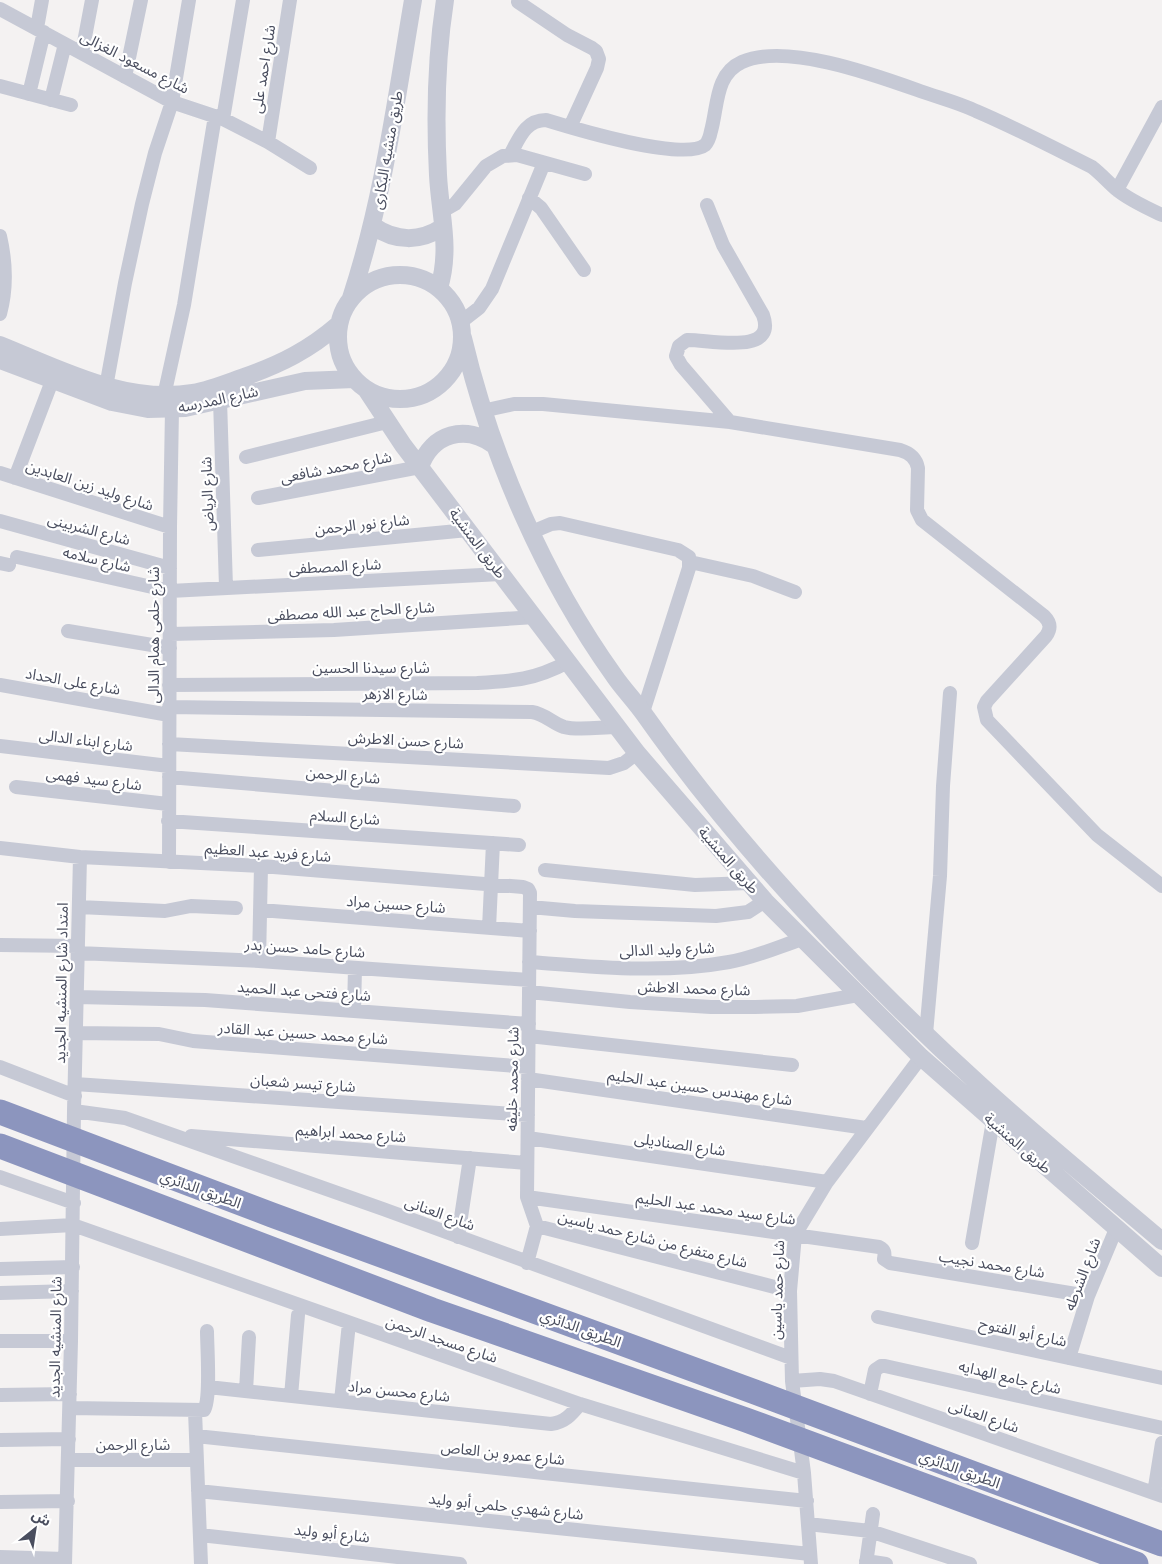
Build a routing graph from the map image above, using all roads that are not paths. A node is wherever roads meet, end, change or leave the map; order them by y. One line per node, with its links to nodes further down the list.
1 (42, 0): 11 (street)
2 (92, 0): 13 (street)
3 (141, 0): 14 (street)
4 (188, 0): 18 (street)
5 (243, 0): 21 (street, شارع حلمى همام الدالى)
6 (290, 0): 23 (street, شارع احمد على)
7 (413, 0): 33 (street, طريق منشيه البكارى)
8 (445, 0): 32 (street)
9 (518, 2): 22 (street)
10 (0, 9): 11 (street, شارع مسعود الغزالى)
11 (40, 30): 12 (street, شارع مسعود الغزالى); 16 (street)
12 (65, 44): 13 (street, شارع مسعود الغزالى); 17 (street)
13 (82, 53): 14 (street, شارع مسعود الغزالى)
14 (125, 77): 18 (street, شارع مسعود الغزالى)
15 (0, 86): 16 (street)
16 (29, 94): 17 (street)
17 (51, 100): 19 (street)
18 (172, 102): 21 (street, شارع مسعود الغزالى); 45 (street)
19 (71, 105)
20 (1162, 107): 28 (street)
21 (219, 117): 23 (street, شارع مسعود الغزالى); 47 (street, شارع حلمى همام الدالى)
22 (570, 127): 24 (street); 28 (street)
23 (268, 142): 26 (street, شارع مسعود الغزالى)
24 (510, 155): 25 (street); 32 (street)
25 (544, 163): 27 (street); 29 (street)
26 (310, 168)
27 (584, 174)
28 (1117, 190): 31 (street)
29 (529, 198): 35 (street); 40 (street)
30 (706, 205): 50 (street)
31 (1162, 215)
32 (442, 219): 33 (street); 36 (street)
33 (373, 226): 37 (street, طريق منشيه البكارى)
34 (0, 236): 38 (street)
35 (584, 270)
36 (439, 288): 37 (street); 40 (street)
37 (351, 298): 39 (street)
38 (0, 314)
39 (339, 324): 44 (street); 47 (street, شارع المدرسه)
40 (462, 330): 44 (street); 48 (street, طريق المنشية)
41 (0, 345): 45 (street, شارع المدرسه)
42 (0, 360): 43 (street, شارع المدرسه)
43 (52, 381): 47 (street, شارع المدرسه); 55 (street)
44 (360, 384): 46 (street, شارع المدرسه); 49 (street, طريق المنشية)
45 (106, 387): 47 (street, شارع المدرسه)
46 (220, 400): 47 (street, شارع المدرسه); 66 (street, شارع الرياض)
47 (168, 402): 58 (street, شارع حلمى همام الدالى)
48 (482, 410): 50 (street); 51 (street, طريق المنشية)
49 (387, 422): 52 (street); 53 (street, طريق المنشية)
50 (730, 422): 97 (street)
51 (494, 445): 53 (street); 60 (street, طريق المنشية)
52 (246, 457)
53 (420, 467): 56 (street, شارع محمد شافعى); 59 (street, طريق المنشية)
54 (0, 473): 55 (street, شارع وليد زين العابدين)
55 (16, 478): 58 (street, شارع وليد زين العابدين)
56 (258, 498)
57 (0, 521): 64 (street, شارع الشربينى)
58 (170, 527): 64 (street, شارع حلمى همام الدالى)
59 (468, 530): 61 (street, شارع نور الرحمن); 65 (street, طريق المنشية)
60 (532, 532): 63 (street); 78 (street, طريق المنشية)
61 (258, 550)
62 (9, 562): 67 (street, شارع سلامه)
63 (690, 562): 68 (street); 78 (street)
64 (170, 568): 67 (street, شارع حلمى همام الدالى)
65 (501, 574): 66 (street, شارع المصطفى); 69 (street, طريق المنشية)
66 (226, 588): 67 (street, شارع المصطفى)
67 (170, 592): 71 (street, شارع حلمى همام الدالى)
68 (794, 592)
69 (535, 618): 71 (street, شارع الحاج عبد الله مصطفى); 73 (street, طريق المنشية)
70 (68, 630): 72 (street)
71 (170, 634): 72 (street, شارع حلمى همام الدالى)
72 (170, 648): 75 (street, شارع حلمى همام الدالى)
73 (568, 662): 75 (street, شارع سيدنا الحسين); 79 (street, طريق المنشية)
74 (0, 685): 77 (street, شارع على الحداد)
75 (169, 685): 77 (street, شارع حلمى همام الدالى)
76 (950, 694): 117 (street)
77 (169, 711): 79 (street, شارع الازهر); 80 (street, شارع حلمى همام الدالى)
78 (643, 712): 117 (street, طريق المنشية)
79 (617, 727): 82 (street, طريق المنشية)
80 (169, 744): 82 (street, شارع حسن الاطرش); 83 (street, شارع حلمى همام الدالى)
81 (0, 746): 83 (street, شارع ابناء الدالى)
82 (637, 753): 95 (street, طريق المنشية)
83 (169, 772): 85 (street, شارع حلمى همام الدالى); 86 (street, شارع الرحمن)
84 (16, 786): 85 (street, شارع سيد فهمى)
85 (168, 804): 87 (street, شارع حلمى همام الدالى)
86 (514, 806)
87 (168, 821): 88 (street, شارع السلام); 92 (street, شارع حلمى همام الدالى)
88 (493, 844): 89 (street, شارع السلام); 96 (street)
89 (519, 845)
90 (0, 848): 91 (street, شارع فريد عبد العظيم)
91 (80, 857): 92 (street, شارع فريد عبد العظيم); 100 (street, امتداد شارع المنشيه الجديد)
92 (169, 862): 93 (street, شارع فريد عبد العظيم)
93 (261, 866): 96 (street, شارع فريد عبد العظيم); 102 (street)
94 (545, 870): 95 (street)
95 (749, 883): 99 (street, طريق المنشية)
96 (491, 884): 98 (street, شارع فريد عبد العظيم); 103 (street)
97 (1162, 886)
98 (530, 900): 99 (street, شارع فريد عبد العظيم); 104 (street, شارع محمد خليفه)
99 (765, 901): 105 (street, طريق المنشية)
100 (79, 907): 101 (street); 107 (street, امتداد شارع المنشيه الجديد)
101 (236, 908)
102 (260, 910): 103 (street, شارع حسين مراد); 108 (street)
103 (489, 928): 104 (street, شارع حسين مراد)
104 (530, 930): 109 (street, شارع محمد خليفه)
105 (802, 939): 109 (street, شارع وليد الدالى); 112 (street, طريق المنشية)
106 (0, 945): 107 (street, شارع حامد حسن بدر)
107 (78, 950): 108 (street, شارع حامد حسن بدر); 113 (street, امتداد شارع المنشيه الجديد)
108 (259, 961): 110 (street, شارع حامد حسن بدر)
109 (530, 962): 111 (street, شارع محمد خليفه)
110 (356, 968): 111 (street, شارع حامد حسن بدر); 114 (street)
111 (529, 986): 112 (street, شارع محمد الاطش); 115 (street, شارع محمد خليفه)
112 (858, 996): 118 (street, طريق المنشية)
113 (77, 997): 114 (street, شارع فتحى عبد الحميد); 116 (street, امتداد شارع المنشيه الجديد)
114 (354, 1011): 115 (street, شارع فتحى عبد الحميد)
115 (529, 1030): 119 (street, شارع فتحى عبد الحميد); 121 (street, شارع محمد خليفه)
116 (76, 1033): 121 (street, شارع محمد حسين عبد القادر); 122 (street, امتداد شارع المنشيه الجديد)
117 (926, 1034): 143 (street, طريق المنشية)
118 (921, 1057): 126 (street, طريق المنشية); 127 (street, شارع حمد ياسين)
119 (792, 1065)
120 (0, 1067): 122 (street)
121 (528, 1073): 125 (street, شارع محمد خليفه); 127 (street, شارع مهندس حسين عبد الحليم)
122 (75, 1090): 123 (street, امتداد شارع المنشيه الجديد); 125 (street, شارع تيسر شعبان)
123 (74, 1111): 128 (street, شارع العنانى); 136 (street, شارع المنشيه الجديد)
124 (0, 1112): 192 (highway, الطريق الدائري)
125 (528, 1115): 129 (street, شارع محمد خليفه)
126 (993, 1121): 140 (street, طريق المنشية); 144 (street)
127 (866, 1128): 134 (street, شارع حمد ياسين)
128 (173, 1135): 131 (street, شارع محمد ابراهيم); 142 (street, شارع العنانى)
129 (528, 1138): 132 (street, شارع محمد خليفه); 134 (street, شارع الصناديلى)
130 (8, 1150): 202 (highway, الطريق الدائري)
131 (470, 1158): 132 (street, شارع محمد ابراهيم); 142 (street)
132 (528, 1162): 135 (street, شارع محمد خليفه)
133 (1, 1177): 136 (street)
134 (827, 1182): 141 (street, شارع حمد ياسين)
135 (527, 1197): 138 (street, شارع محمد خليفه); 141 (street, شارع سيد محمد عبد الحليم)
136 (74, 1204): 137 (street, شارع المنشيه الجديد)
137 (73, 1225): 139 (street); 147 (street, شارع المنشيه الجديد); 156 (street, شارع مسجد الرحمن)
138 (537, 1226): 145 (street); 151 (street, شارع متفرع من شارع حمد ياسين)
139 (0, 1229)
140 (1116, 1229): 148 (street, طريق المنشية); 153 (street, شارع الشرطه)
141 (795, 1235): 146 (street, شارع سيد محمد عبد الحليم); 151 (street, شارع حمد ياسين)
142 (458, 1237): 145 (street, شارع العنانى)
143 (1162, 1241)
144 (972, 1243)
145 (527, 1263): 161 (street, شارع العنانى)
146 (890, 1264): 153 (street, شارع محمد نجيب)
147 (73, 1266): 149 (street); 150 (street, شارع المنشيه الجديد)
148 (1162, 1268)
149 (0, 1269)
150 (72, 1291): 152 (street); 159 (street, شارع المنشيه الجديد)
151 (790, 1291): 161 (street, شارع حمد ياسين)
152 (0, 1293)
153 (1088, 1296): 162 (street, شارع الشرطه)
154 (298, 1315): 169 (street)
155 (878, 1317): 162 (street, شارع أبو الفتوح)
156 (349, 1323): 171 (street); 172 (street, شارع مسجد الرحمن)
157 (207, 1330): 165 (street)
158 (249, 1337): 166 (street)
159 (72, 1340): 160 (street); 170 (street, شارع المنشيه الجديد)
160 (0, 1341)
161 (791, 1358): 164 (street, شارع حمد ياسين)
162 (1069, 1358): 163 (street, شارع أبو الفتوح)
163 (1162, 1378)
164 (792, 1381): 167 (street, شارع العنانى); 181 (street, شارع حمد ياسين)
165 (208, 1387): 166 (street, شارع محسن مراد); 173 (street)
166 (246, 1391): 169 (street, شارع محسن مراد)
167 (870, 1394): 174 (street, شارع جامع الهدايه); 184 (street, شارع العنانى)
168 (0, 1395): 170 (street)
169 (291, 1396): 171 (street, شارع محسن مراد)
170 (70, 1401): 173 (street); 176 (street, شارع المنشيه الجديد)
171 (341, 1401): 172 (street, شارع محسن مراد)
172 (580, 1404): 181 (street, شارع مسجد الرحمن)
173 (194, 1411): 175 (street)
174 (1162, 1428)
175 (196, 1436): 180 (street); 186 (street, شارع عمرو بن العاص)
176 (69, 1438): 177 (street); 179 (street, شارع المنشيه الجديد)
177 (0, 1440)
178 (1162, 1443): 182 (street)
179 (69, 1460): 180 (street, شارع الرحمن); 185 (street, شارع المنشيه الجديد)
180 (197, 1460): 183 (street)
181 (804, 1473): 186 (street, شارع حمد ياسين)
182 (1159, 1473): 184 (street)
183 (198, 1491): 191 (street); 194 (street, شارع شهدي حلمي أبو وليد)
184 (1158, 1494)
185 (68, 1501): 187 (street); 196 (street, شارع المنشيه الجديد)
186 (807, 1501): 189 (street, شارع حمد ياسين)
187 (0, 1502)
188 (873, 1514): 190 (street)
189 (808, 1524): 190 (street); 194 (street, شارع حمد ياسين)
190 (870, 1531): 197 (street); 201 (street)
191 (200, 1535): 195 (street, شارع أبو وليد); 198 (street)
192 (1162, 1544)
193 (0, 1557): 196 (street)
194 (810, 1559)
195 (389, 1560): 199 (street, شارع أبو وليد)
196 (65, 1561)
197 (866, 1563): 200 (street)
198 (201, 1564)
199 (460, 1564)
200 (886, 1564)
201 (970, 1564)
202 (1136, 1564)

